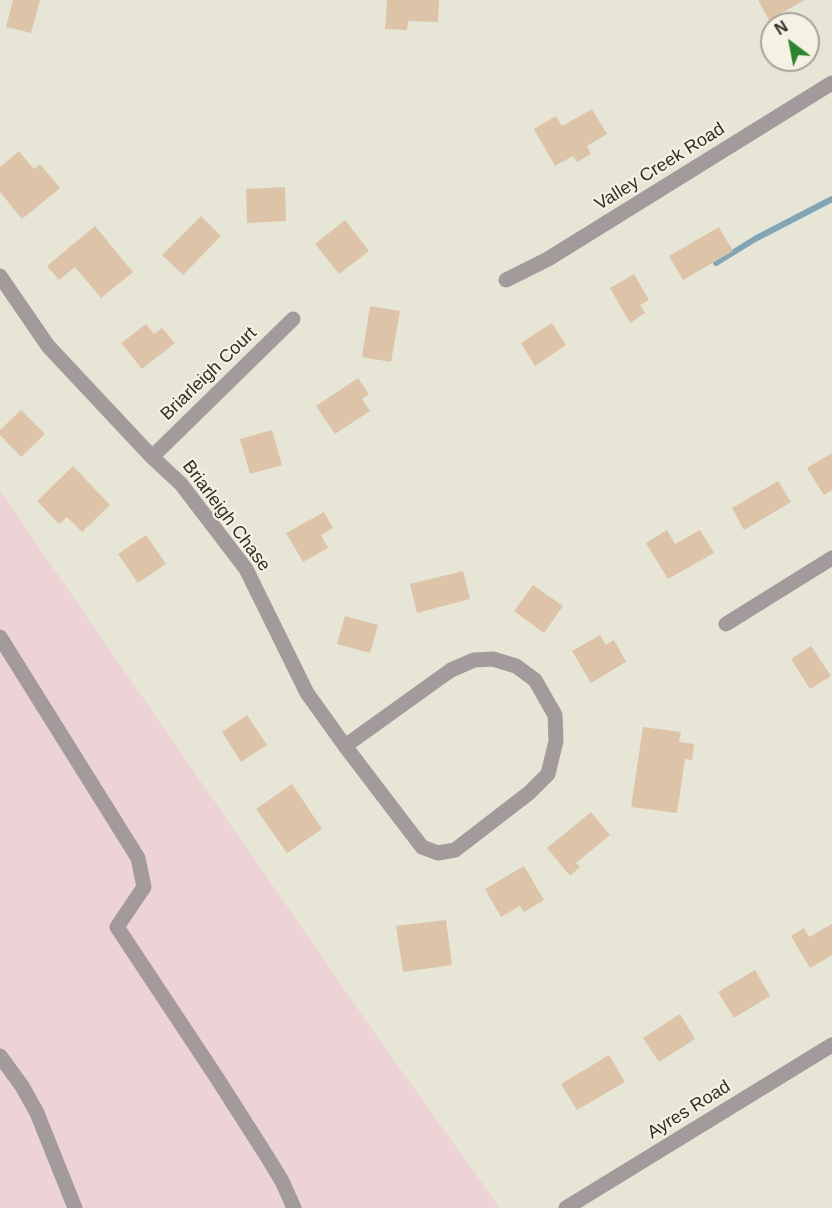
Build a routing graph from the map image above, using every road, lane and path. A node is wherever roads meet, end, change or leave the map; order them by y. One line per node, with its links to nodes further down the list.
1 (832, 82): 3 (street, Valley Creek Road)
2 (0, 276): 5 (street, Briarleigh Chase)
3 (506, 280)
4 (293, 319): 5 (street, Briarleigh Court)
5 (152, 457): 9 (street, Briarleigh Chase)
6 (832, 558): 7 (street)
7 (726, 624)
8 (0, 637): 13 (street)
9 (345, 746): 9 (street, Briarleigh Chase)
10 (832, 1045): 14 (street, Ayres Road)
11 (0, 1056): 12 (street)
12 (75, 1208)
13 (294, 1208)
14 (566, 1208)

